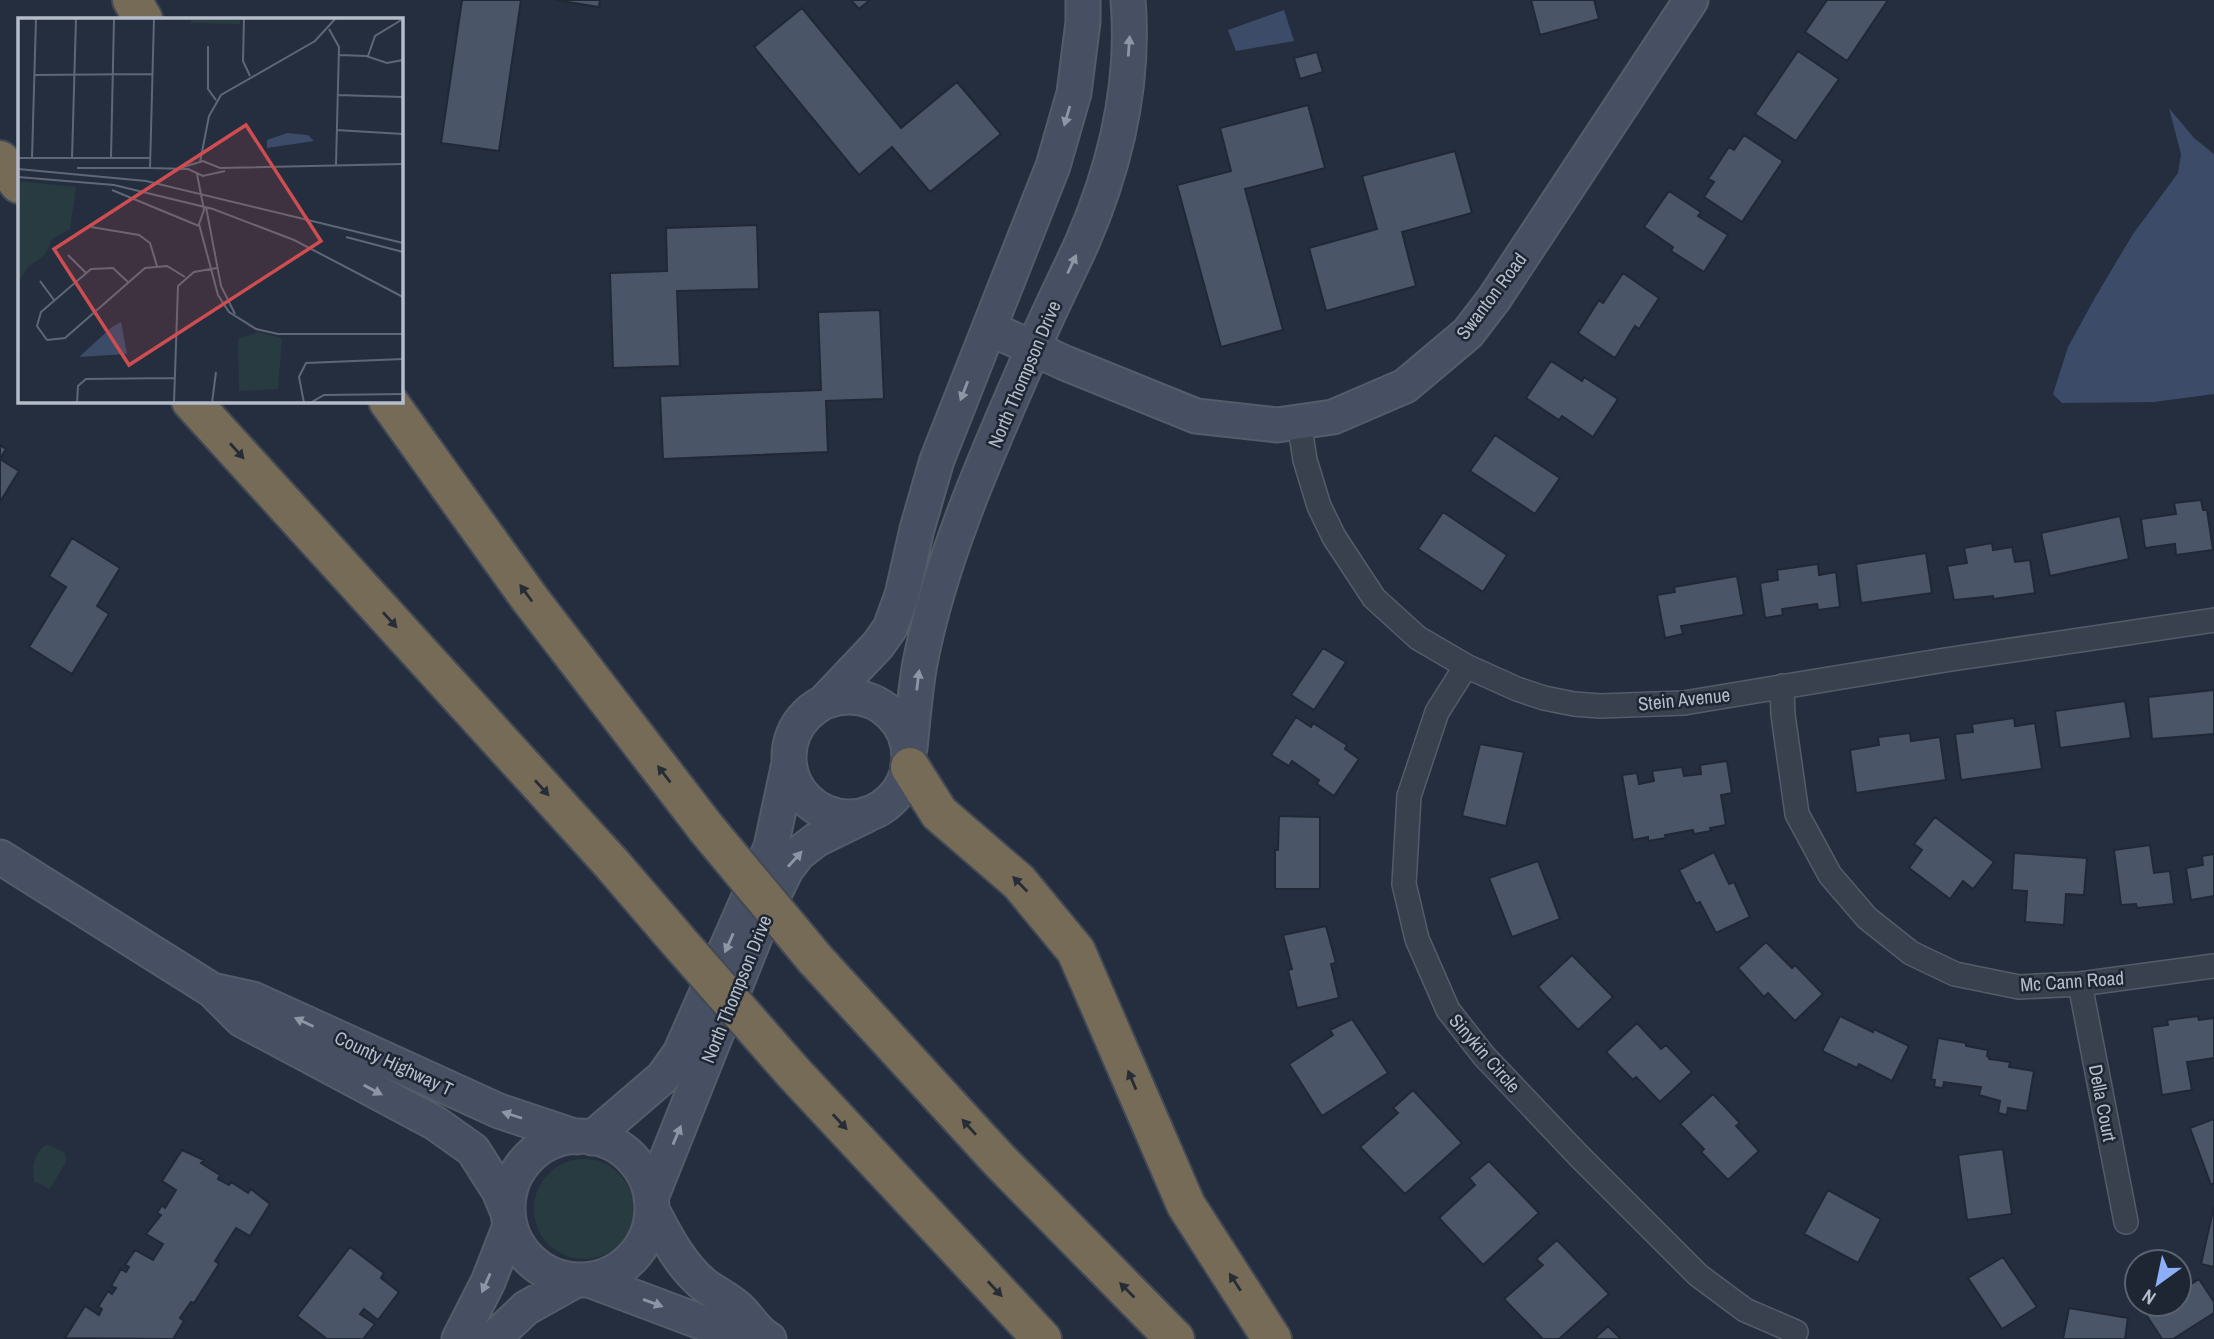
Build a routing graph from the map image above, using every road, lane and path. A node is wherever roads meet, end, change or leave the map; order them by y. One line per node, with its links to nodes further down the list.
1 (132, 0): 5 (highway)
2 (1083, 0): 10 (street, one-way to 10)
3 (1128, 0): 11 (street, North Thompson Drive, one-way to 3)
4 (1691, 0): 14 (street, Swanton Road)
5 (143, 18)
6 (0, 160): 7 (highway)
7 (18, 183)
8 (0, 194): 9 (highway)
9 (18, 214)
10 (989, 328): 11 (street, Swanton Road); 18 (street, one-way to 18)
11 (1033, 348): 14 (street, Swanton Road); 19 (street, North Thompson Drive, one-way to 11)
12 (192, 402): 35 (highway, one-way to 35, bridge)
13 (389, 402): 36 (highway, one-way to 13, bridge)
14 (1299, 421): 16 (street, Stein Avenue)
15 (2214, 620): 17 (street, Stein Avenue)
16 (1466, 666): 17 (street, Stein Avenue); 31 (street, Sinykin Circle)
17 (1782, 686): 24 (street, Mc Cann Road)
18 (824, 702): 19 (street); 20 (street)
19 (910, 757): 21 (street); 37 (highway, one-way to 19)
20 (789, 763): 21 (street); 26 (street, North Thompson Drive, one-way to 26)
21 (865, 816): 27 (street, North Thompson Drive, one-way to 21)
22 (0, 858): 25 (street, County Highway T)
23 (2214, 967): 24 (street, Mc Cann Road)
24 (2080, 984): 29 (street, Della Court)
25 (212, 990): 26 (street, County Highway T, one-way to 25); 28 (street, County Highway T, one-way to 28)
26 (584, 1137): 27 (street); 28 (street)
27 (651, 1204): 30 (street); 32 (street)
28 (509, 1220): 30 (street); 33 (street, one-way to 33)
29 (2126, 1222)
30 (583, 1280): 32 (street, one-way to 32); 34 (street)
31 (1797, 1332)
32 (766, 1337)
33 (459, 1339)
34 (493, 1339)
35 (1042, 1339)
36 (1175, 1339)
37 (1272, 1339)

